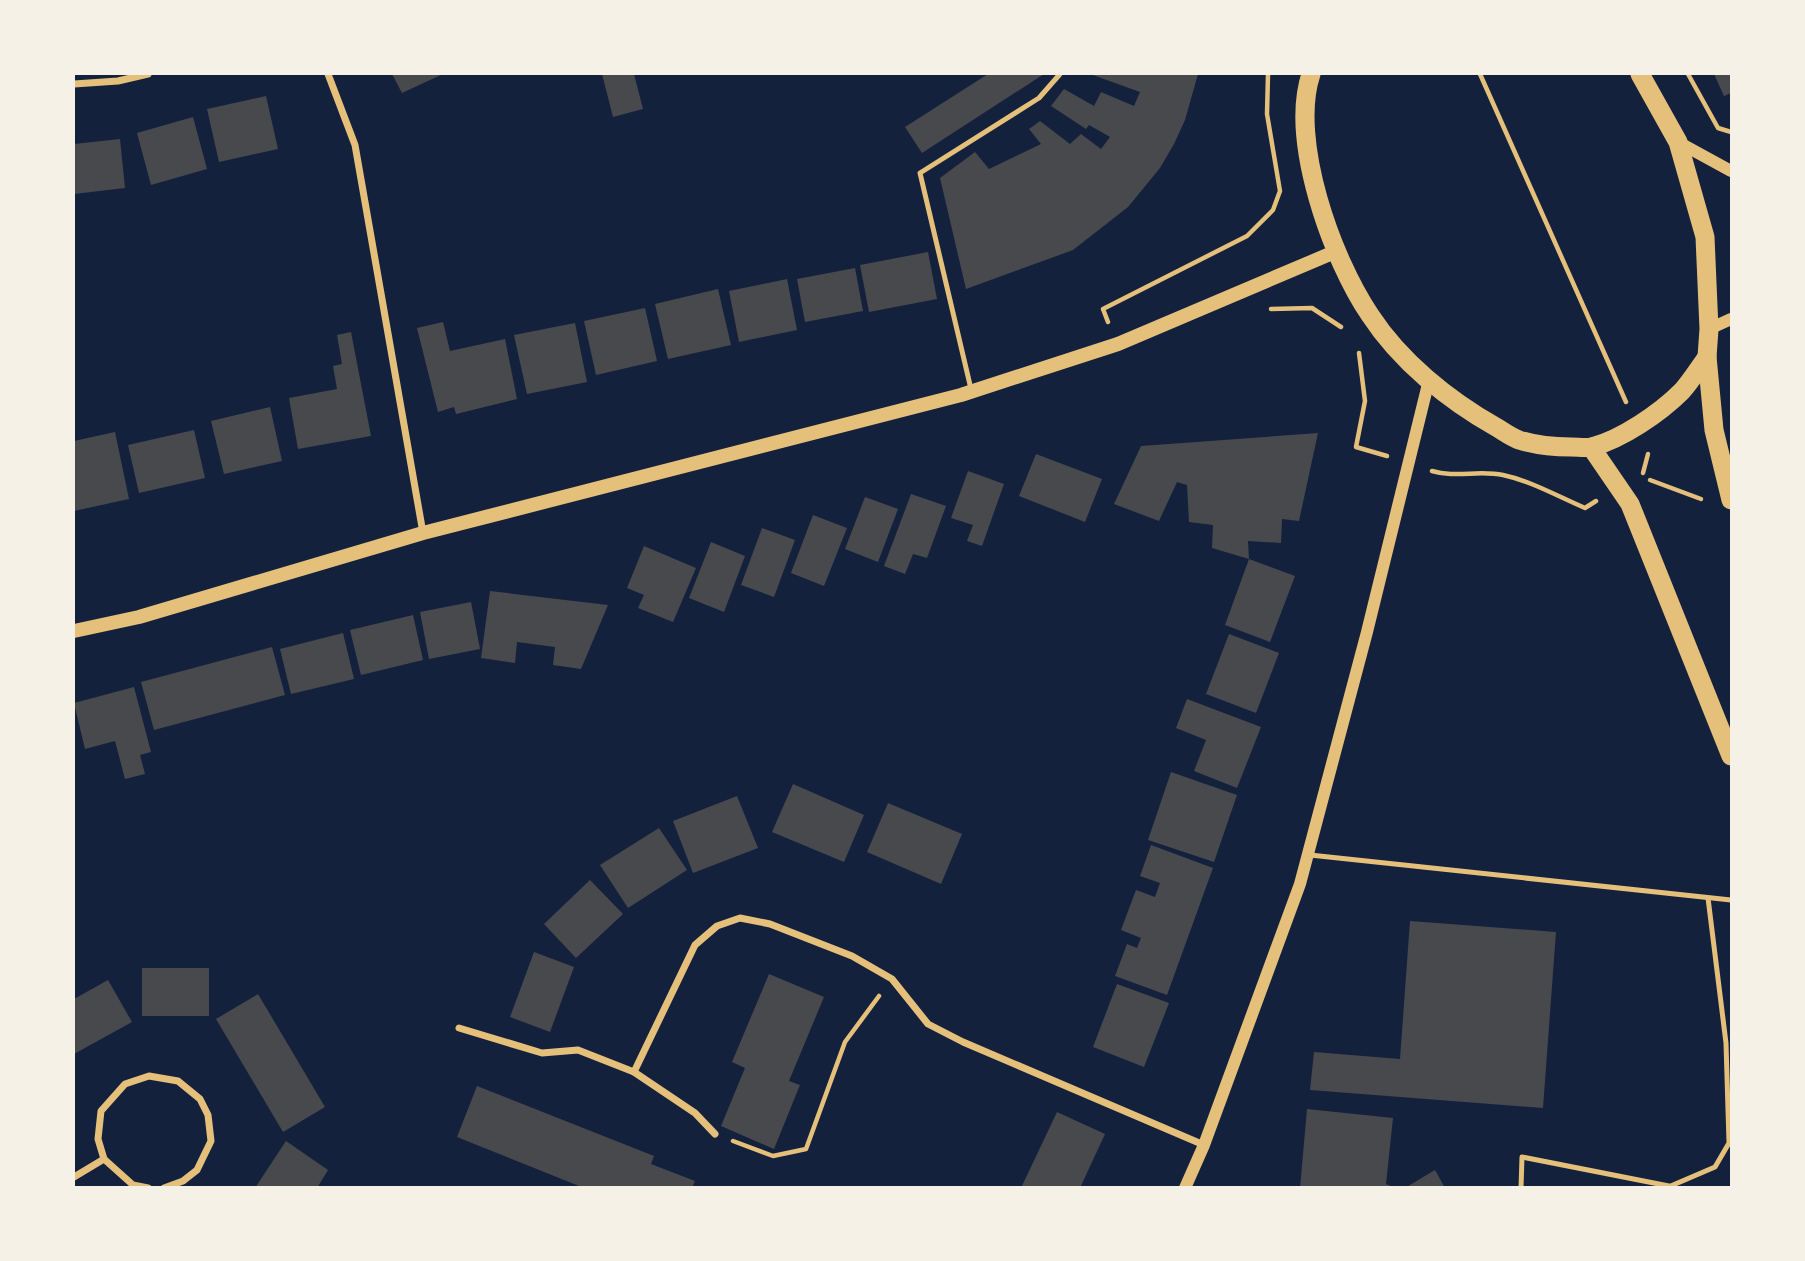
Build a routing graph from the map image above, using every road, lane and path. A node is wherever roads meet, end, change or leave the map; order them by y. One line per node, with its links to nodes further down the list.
1 (148, 74): 9 (street)
2 (328, 74): 28 (street)
3 (1060, 74): 22 (lane)
4 (1268, 74): 18 (path)
5 (1311, 74): 13 (highway)
6 (1480, 74): 23 (path)
7 (1640, 74): 11 (highway)
8 (1688, 74): 10 (path)
9 (74, 83)
10 (1731, 132)
11 (1678, 142): 12 (street); 16 (highway)
12 (1731, 172)
13 (1337, 251): 18 (main road); 21 (highway)
14 (1266, 310): 17 (path)
15 (1731, 319): 16 (street)
16 (1709, 329): 20 (highway)
17 (1349, 335)
18 (1118, 344): 22 (main road)
19 (1358, 344): 25 (path)
20 (1707, 357): 23 (highway); 27 (highway)
21 (1429, 380): 24 (highway); 25 (street)
22 (972, 392): 28 (main road)
23 (1637, 427): 24 (highway); 27 (path)
24 (1591, 447): 26 (highway)
25 (1408, 463): 26 (path); 31 (street)
26 (1618, 487): 30 (highway)
27 (1730, 496)
28 (423, 533): 29 (main road)
29 (74, 631)
30 (1731, 757)
31 (1308, 855): 32 (lane); 38 (street)
32 (1708, 898): 33 (lane); 41 (lane)
33 (1731, 900)
34 (892, 979): 36 (street); 37 (path); 38 (street)
35 (458, 1028): 36 (street)
36 (634, 1072): 37 (street)
37 (715, 1134)
38 (1204, 1145): 44 (street)
39 (104, 1159): 40 (street); 42 (street); 43 (street)
40 (74, 1177)
41 (1668, 1187): 45 (lane)
42 (148, 1188)
43 (164, 1188)
44 (1185, 1188)
45 (1521, 1188)

